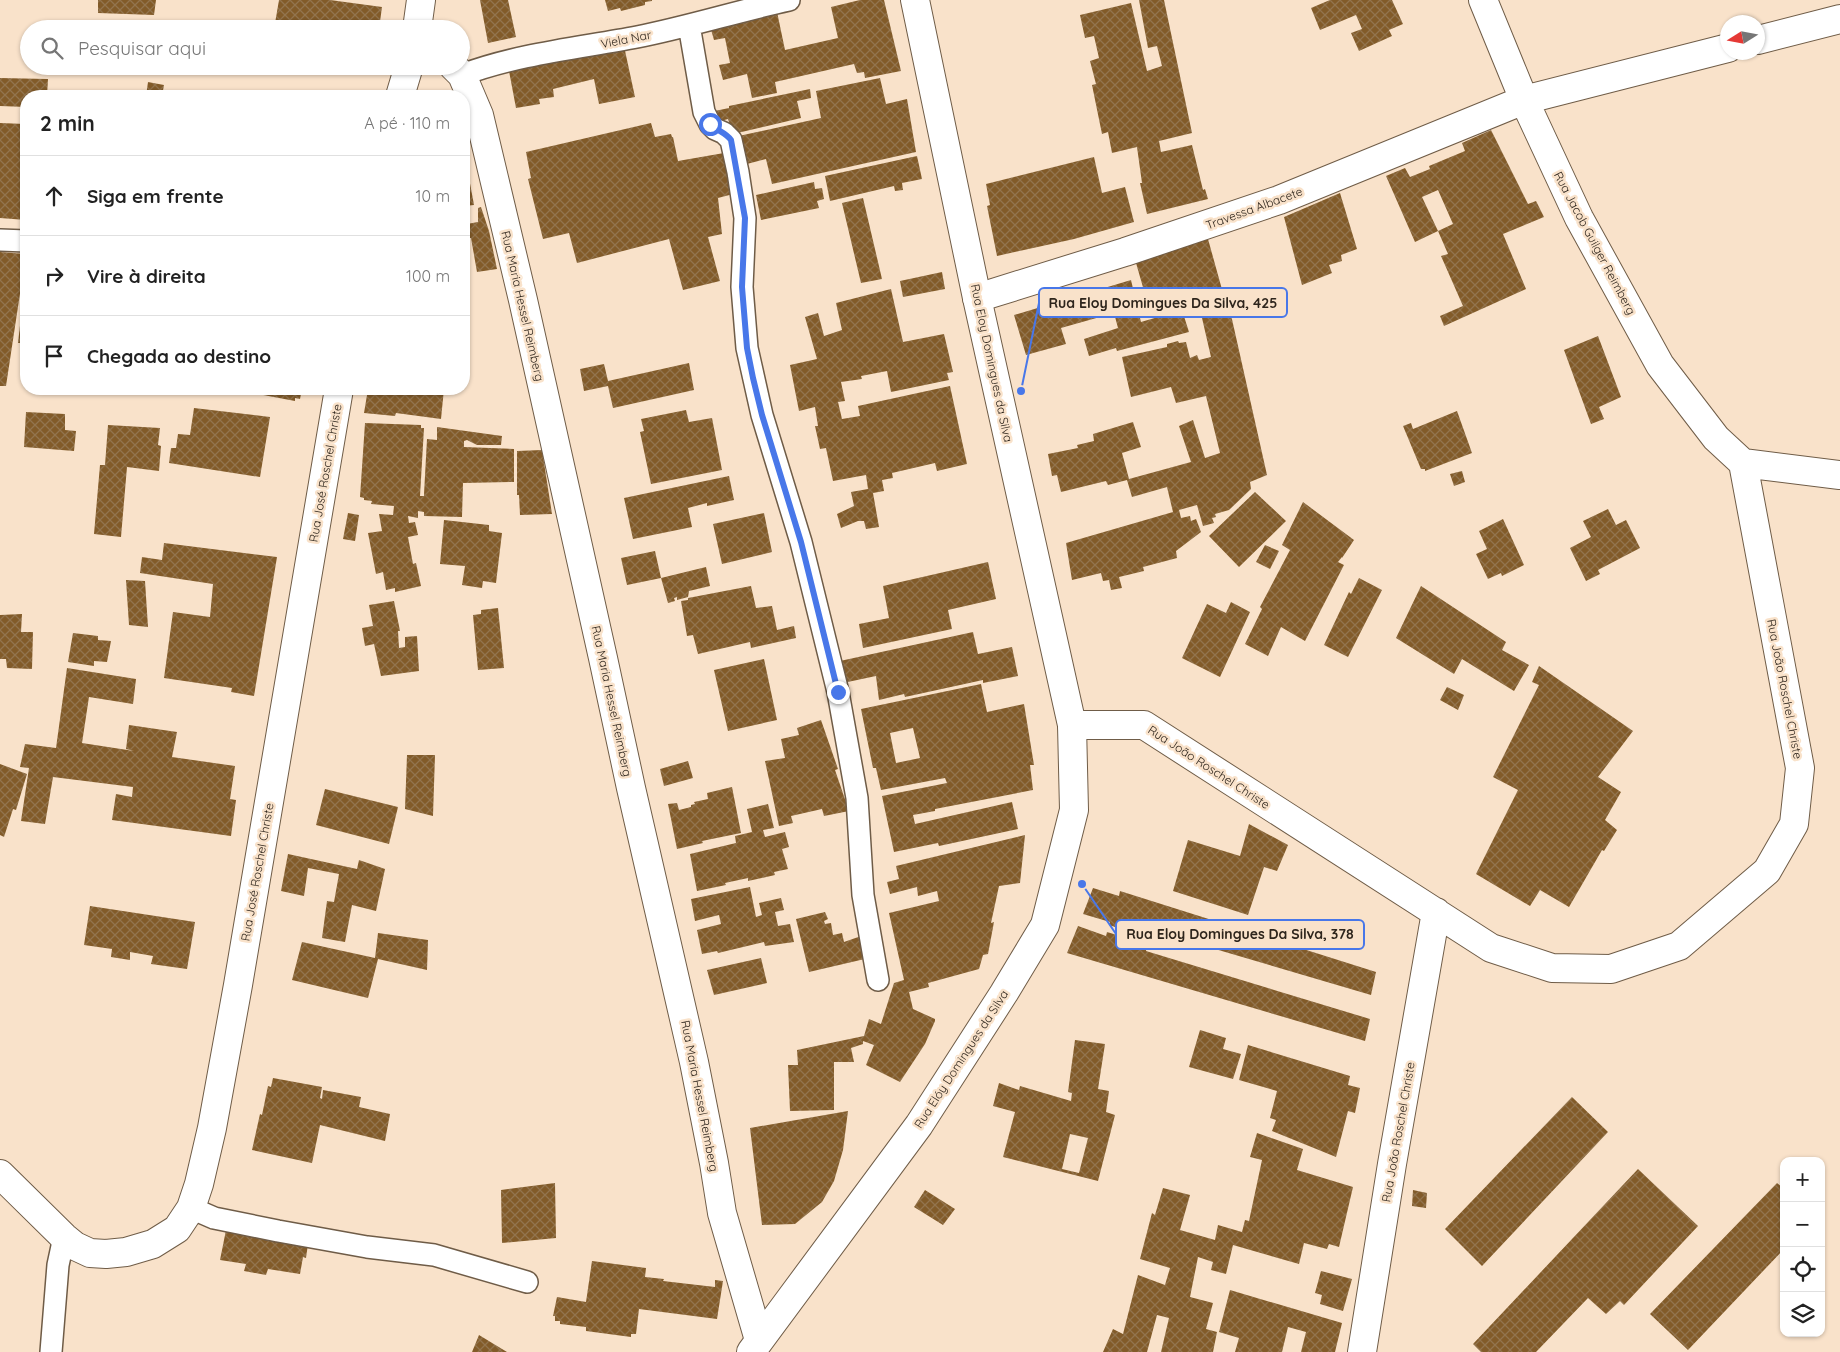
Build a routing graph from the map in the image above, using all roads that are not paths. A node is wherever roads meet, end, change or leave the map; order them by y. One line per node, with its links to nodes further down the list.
1 (421, 0): 6 (street)
2 (789, 0): 7 (lane, Viela Nar)
3 (915, 0): 19 (street, Rua Eloy Domingues da Silva)
4 (1483, 0): 16 (street, Rua Jacob Guilger Reimberg)
5 (1840, 19): 8 (street)
6 (418, 20)
7 (689, 25): 10 (lane, Viela Nar); 25 (lane)
8 (1765, 38)
9 (1720, 50): 16 (street, Travessa Albacete)
10 (470, 70)
11 (406, 75): 13 (street)
12 (460, 75): 14 (street, Rua Maria Hessel Reimberg)
13 (402, 90)
14 (467, 90)
15 (470, 96): 30 (street, Rua Maria Hessel Reimberg)
16 (1524, 100): 19 (street, Travessa Albacete); 21 (street, Rua Jacob Guilger Reimberg)
17 (0, 240): 18 (lane)
18 (20, 241)
19 (977, 298): 23 (street, Rua Eloy Domingues da Silva)
20 (338, 395): 27 (street, Rua José Roschel Christe)
21 (1743, 463): 22 (street); 24 (street, Rua João Roschel Christe)
22 (1840, 475)
23 (1072, 725): 24 (street, Rua João Roschel Christe); 30 (street, Rua Elóy Domingues da Silva)
24 (1436, 912): 32 (street, Rua João Roschel Christe)
25 (878, 980)
26 (0, 1174): 28 (street, Rua José Roschel Christe)
27 (191, 1208): 28 (street, Rua José Roschel Christe); 29 (lane)
28 (64, 1237): 31 (lane)
29 (527, 1282)
30 (755, 1346)
31 (51, 1352)
32 (1362, 1352)

